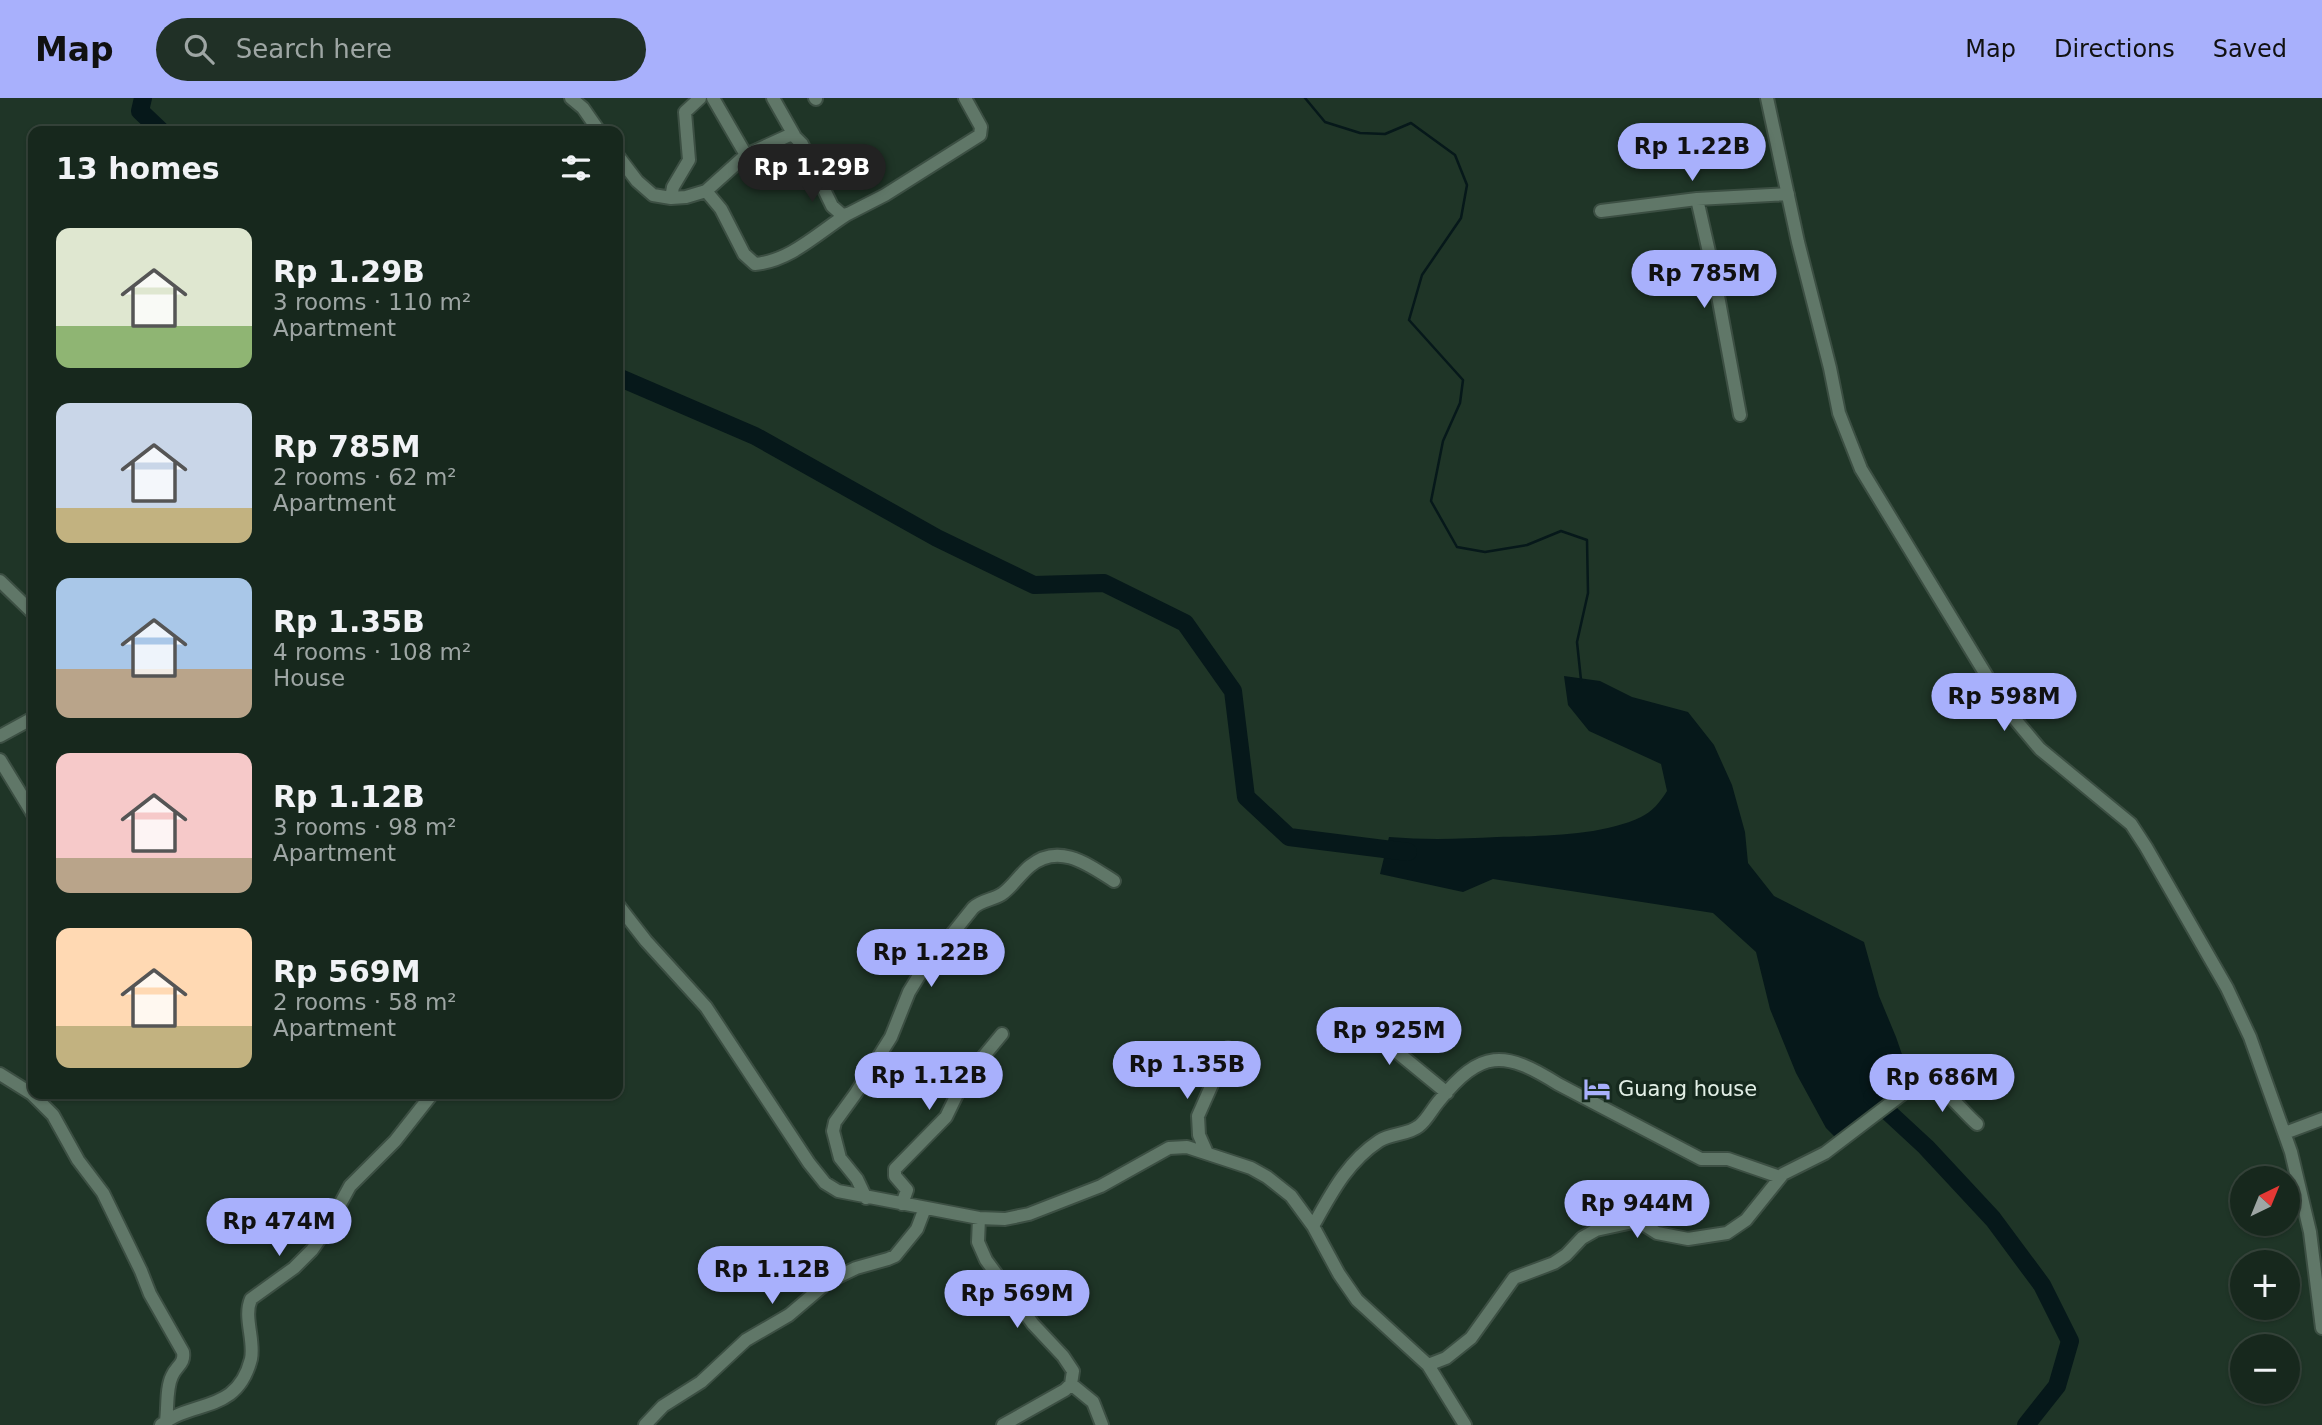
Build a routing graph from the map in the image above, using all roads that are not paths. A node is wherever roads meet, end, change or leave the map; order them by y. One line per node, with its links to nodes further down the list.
1 (572, 98): 7 (street)
2 (700, 98): 13 (street)
3 (713, 98): 9 (street)
4 (773, 98): 8 (street)
5 (965, 98): 16 (street)
6 (1767, 98): 12 (street)
7 (595, 126)
8 (794, 135): 9 (street); 16 (street)
9 (746, 155): 11 (street)
10 (623, 162): 13 (street)
11 (706, 191): 13 (street); 16 (street)
12 (1788, 194): 14 (street); 36 (street)
13 (671, 198)
14 (1698, 199): 15 (street); 17 (street)
15 (1601, 211)
16 (846, 215)
17 (1740, 415)
18 (0, 581): 19 (street)
19 (28, 608)
20 (28, 721): 21 (street)
21 (0, 736)
22 (0, 760): 23 (street)
23 (28, 806)
24 (1114, 881): 39 (street)
25 (623, 911): 39 (street)
26 (1352, 1016): 31 (street)
27 (1002, 1034): 40 (street)
28 (1228, 1048): 37 (street)
29 (0, 1074): 30 (street)
30 (28, 1092)
31 (1447, 1093): 38 (street); 43 (street)
32 (37, 1099): 47 (street)
33 (428, 1099): 47 (street)
34 (2322, 1119): 36 (street)
35 (1977, 1124): 38 (street)
36 (2285, 1133): 44 (street)
37 (1207, 1153): 42 (street); 43 (street)
38 (1780, 1177): 45 (street)
39 (866, 1198): 40 (street)
40 (902, 1204): 41 (street)
41 (925, 1208): 42 (street); 48 (street)
42 (979, 1219): 46 (street)
43 (1313, 1226): 45 (street)
44 (2322, 1328)
45 (1429, 1365): 51 (street)
46 (1071, 1384): 49 (street); 50 (street)
47 (164, 1423)
48 (645, 1425)
49 (1003, 1425)
50 (1102, 1425)
51 (1465, 1425)

